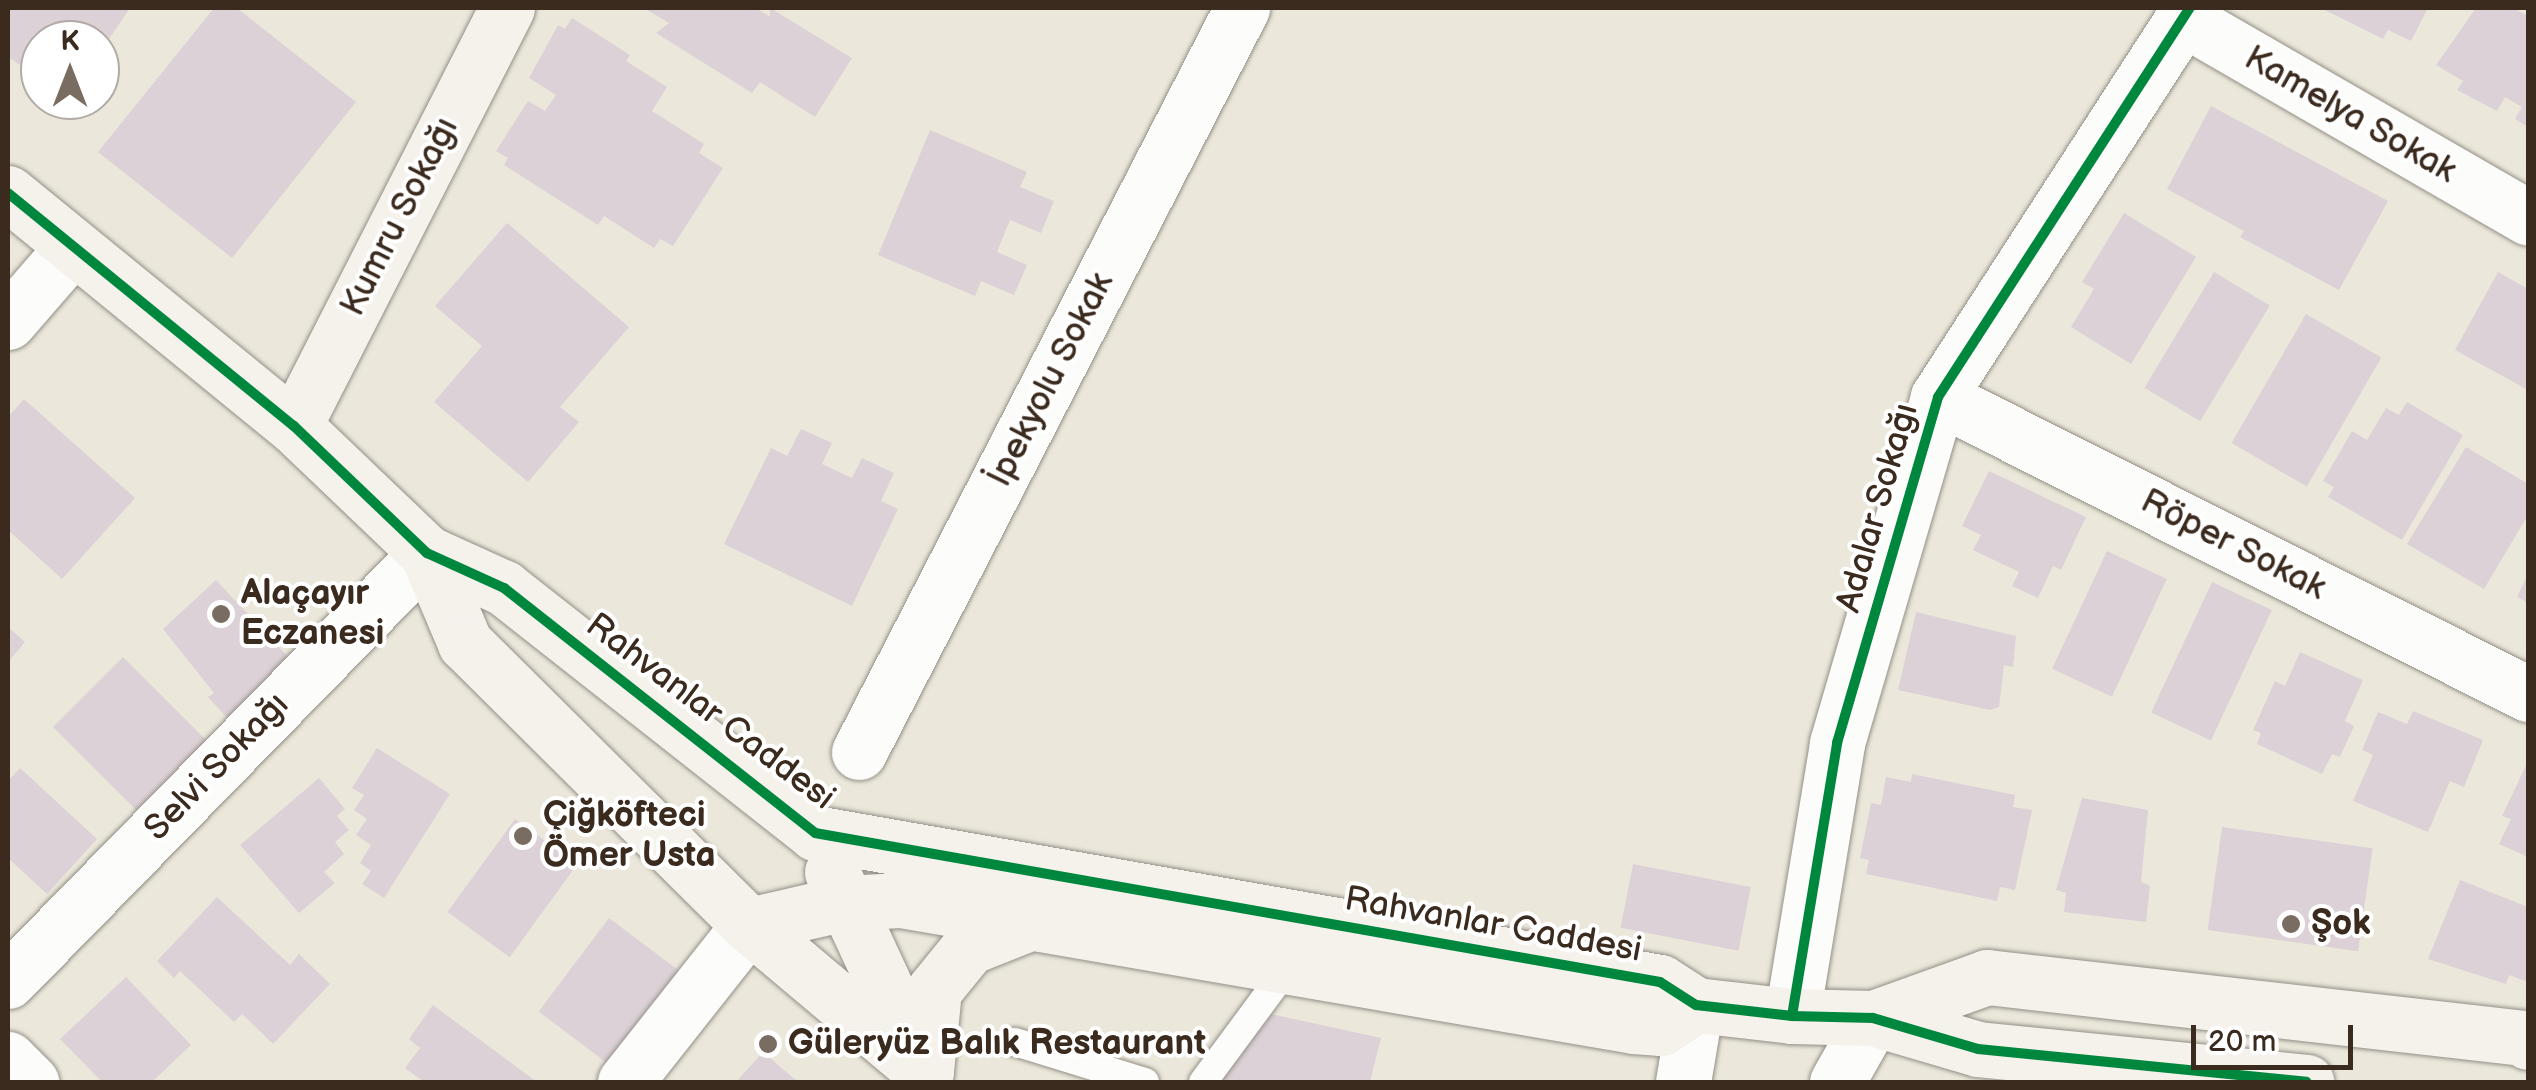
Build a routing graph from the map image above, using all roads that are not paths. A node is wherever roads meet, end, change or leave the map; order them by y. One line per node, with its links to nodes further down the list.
1 (506, 8): 9 (street, Kumru Sokağı)
2 (1242, 8): 12 (street, İpekyolu Sokak)
3 (2187, 13): 5 (street, Kamelya Sokak); 8 (street, Adalar Sokağı)
4 (8, 193): 6 (street, Rahvanlar Caddesi)
5 (2528, 218)
6 (73, 247): 7 (street); 9 (street, Rahvanlar Caddesi)
7 (8, 322)
8 (1938, 397): 11 (street, Röper Sokak); 20 (street, Adalar Sokağı)
9 (294, 426): 10 (street, Rahvanlar Caddesi)
10 (426, 552): 13 (street, Rahvanlar Caddesi); 16 (street, Rahvanlar Caddesi); 18 (street, Selvi Sokağı)
11 (2528, 694)
12 (859, 752)
13 (815, 833): 14 (street); 19 (street, Rahvanlar Caddesi)
14 (845, 903): 15 (street); 16 (street); 25 (street)
15 (1029, 923): 17 (street); 25 (street)
16 (749, 926): 25 (street, Rahvanlar Caddesi); 27 (street)
17 (1288, 967): 19 (street); 29 (lane)
18 (8, 981)
19 (1696, 1004): 20 (street); 30 (street)
20 (1792, 1016): 21 (street)
21 (1873, 1018): 23 (street); 31 (street); 32 (street)
22 (1015, 1042): 28 (lane)
23 (2528, 1042)
24 (8, 1059): 26 (street)
25 (928, 1078)
26 (31, 1082)
27 (625, 1082)
28 (1145, 1082)
29 (1203, 1082)
30 (1683, 1082)
31 (1837, 1082)
32 (2306, 1082)

